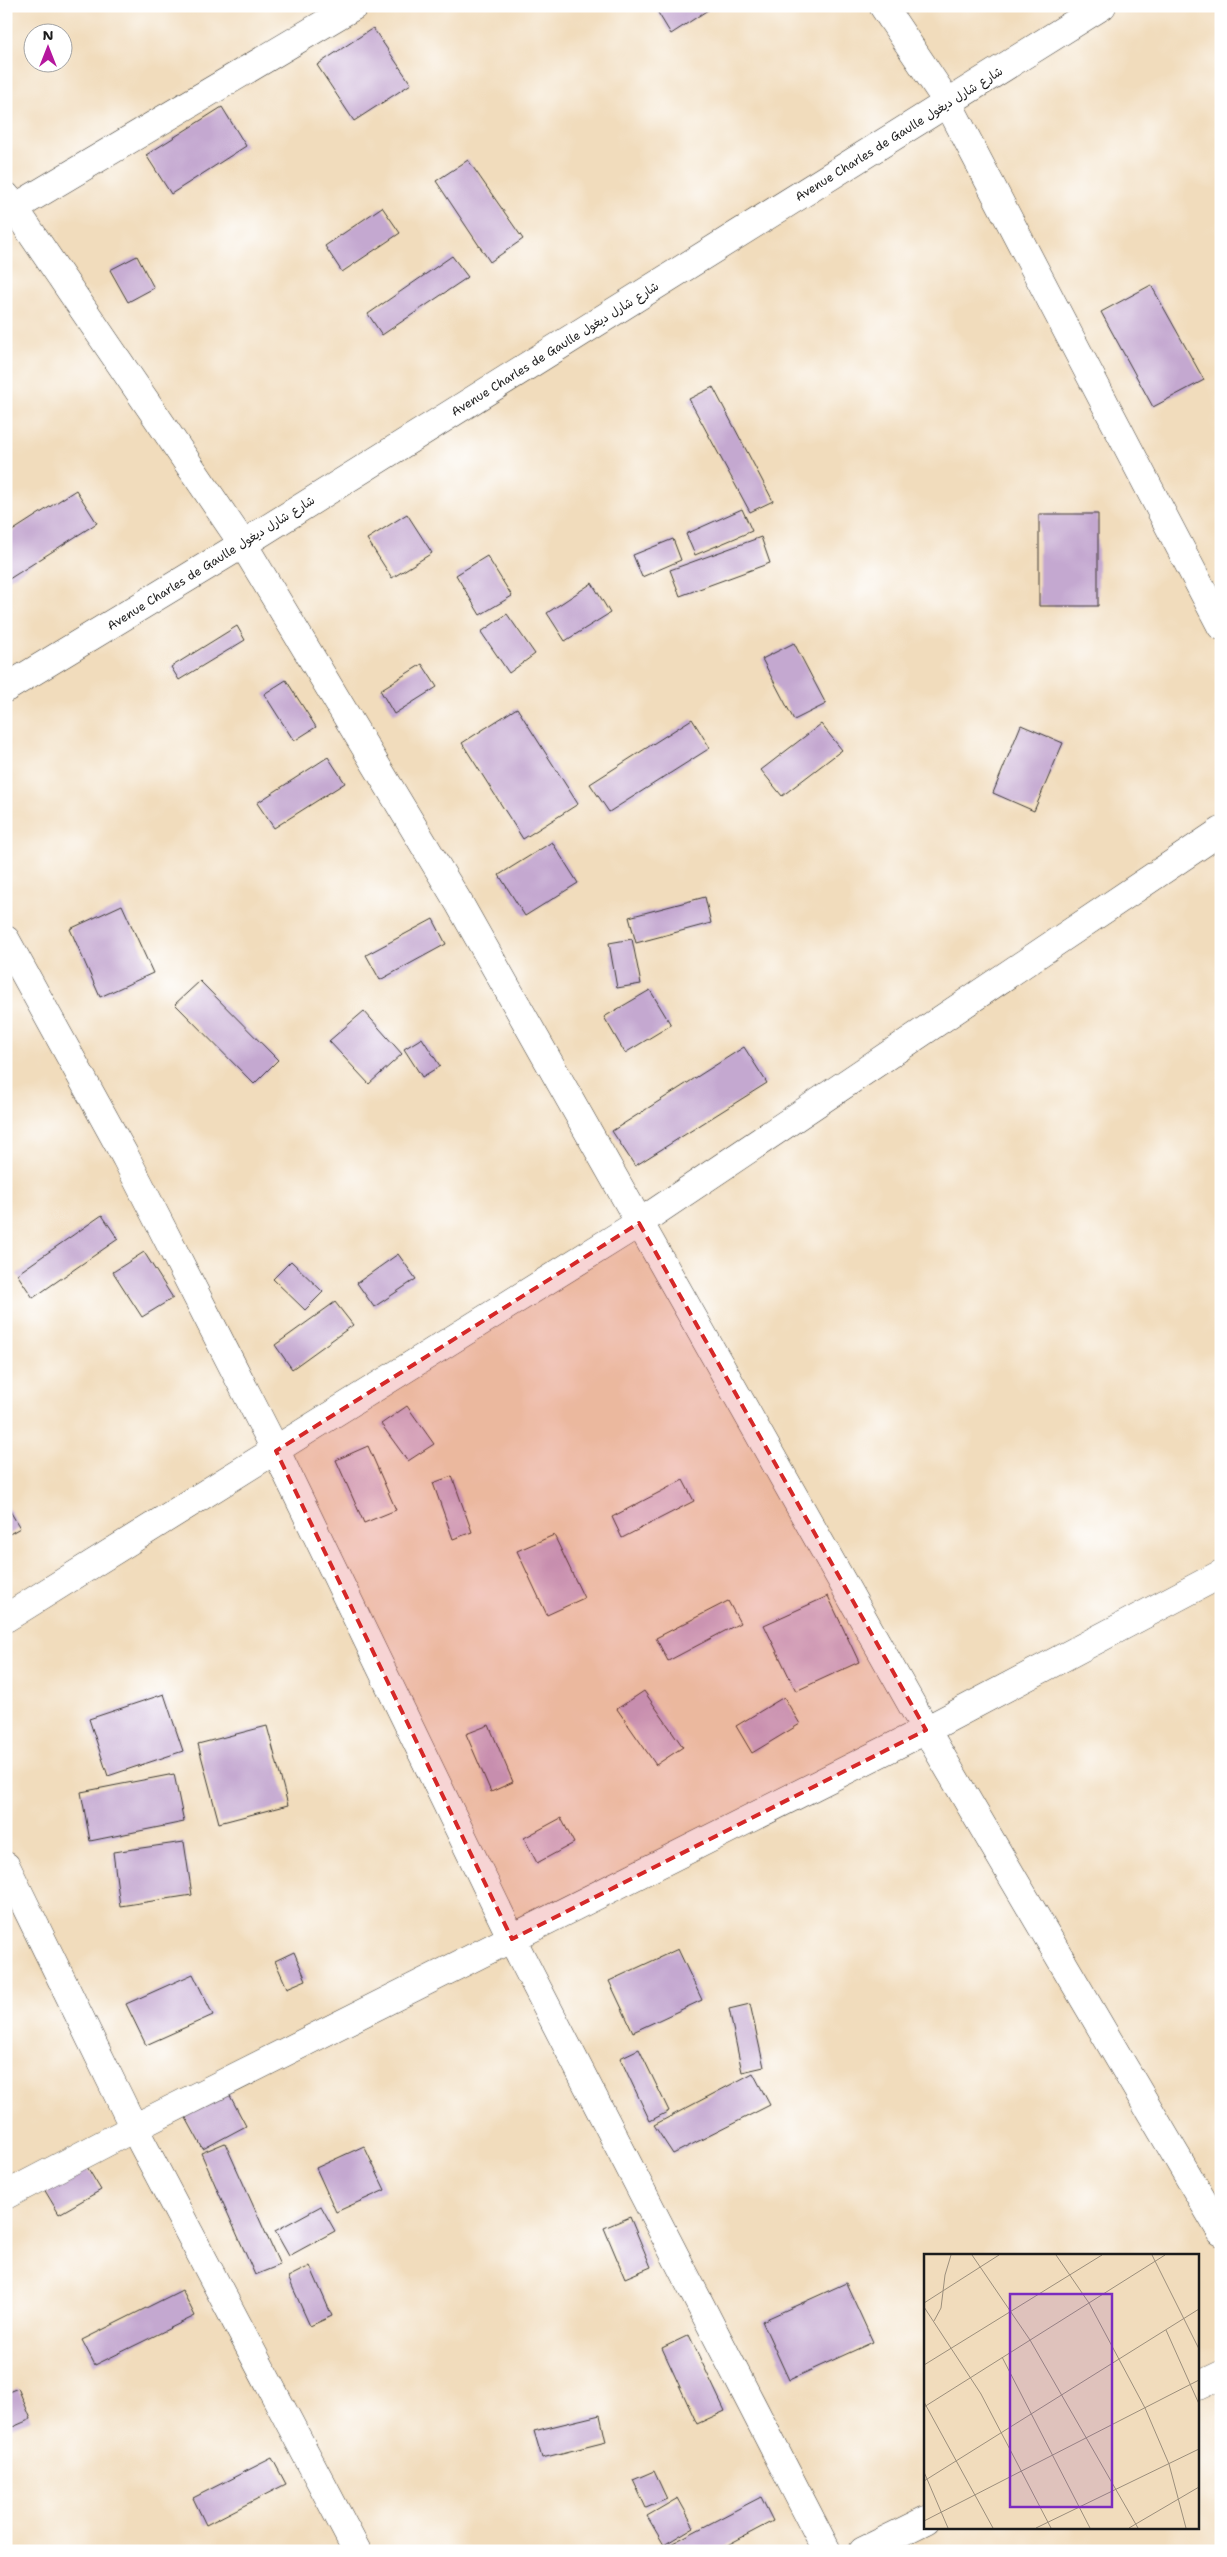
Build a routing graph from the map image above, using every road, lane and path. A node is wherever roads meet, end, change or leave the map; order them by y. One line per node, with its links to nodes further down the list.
1 (354, 6): 5 (street)
2 (883, 6): 4 (street)
3 (1102, 6): 4 (street, Avenue Charles de Gaulle شارع شارل ديغول)
4 (948, 103): 6 (street, Avenue Charles de Gaulle شارع شارل ديغول); 7 (street)
5 (9, 206): 6 (street)
6 (243, 544): 8 (street, Avenue Charles de Gaulle شارع شارل ديغول); 11 (street)
7 (1221, 626)
8 (6, 688)
9 (1221, 831): 11 (street)
10 (6, 940): 12 (street)
11 (639, 1223): 12 (street); 15 (street)
12 (276, 1451): 14 (street); 17 (street)
13 (1221, 1574): 15 (street)
14 (6, 1618)
15 (926, 1730): 17 (street); 20 (street)
16 (6, 1866): 18 (street)
17 (512, 1939): 18 (street); 25 (street)
18 (134, 2128): 19 (street); 24 (street)
19 (6, 2195)
20 (1221, 2232)
21 (1221, 2375): 22 (street)
22 (1200, 2385)
23 (924, 2521): 26 (street)
24 (357, 2551)
25 (827, 2551)
26 (863, 2551)

